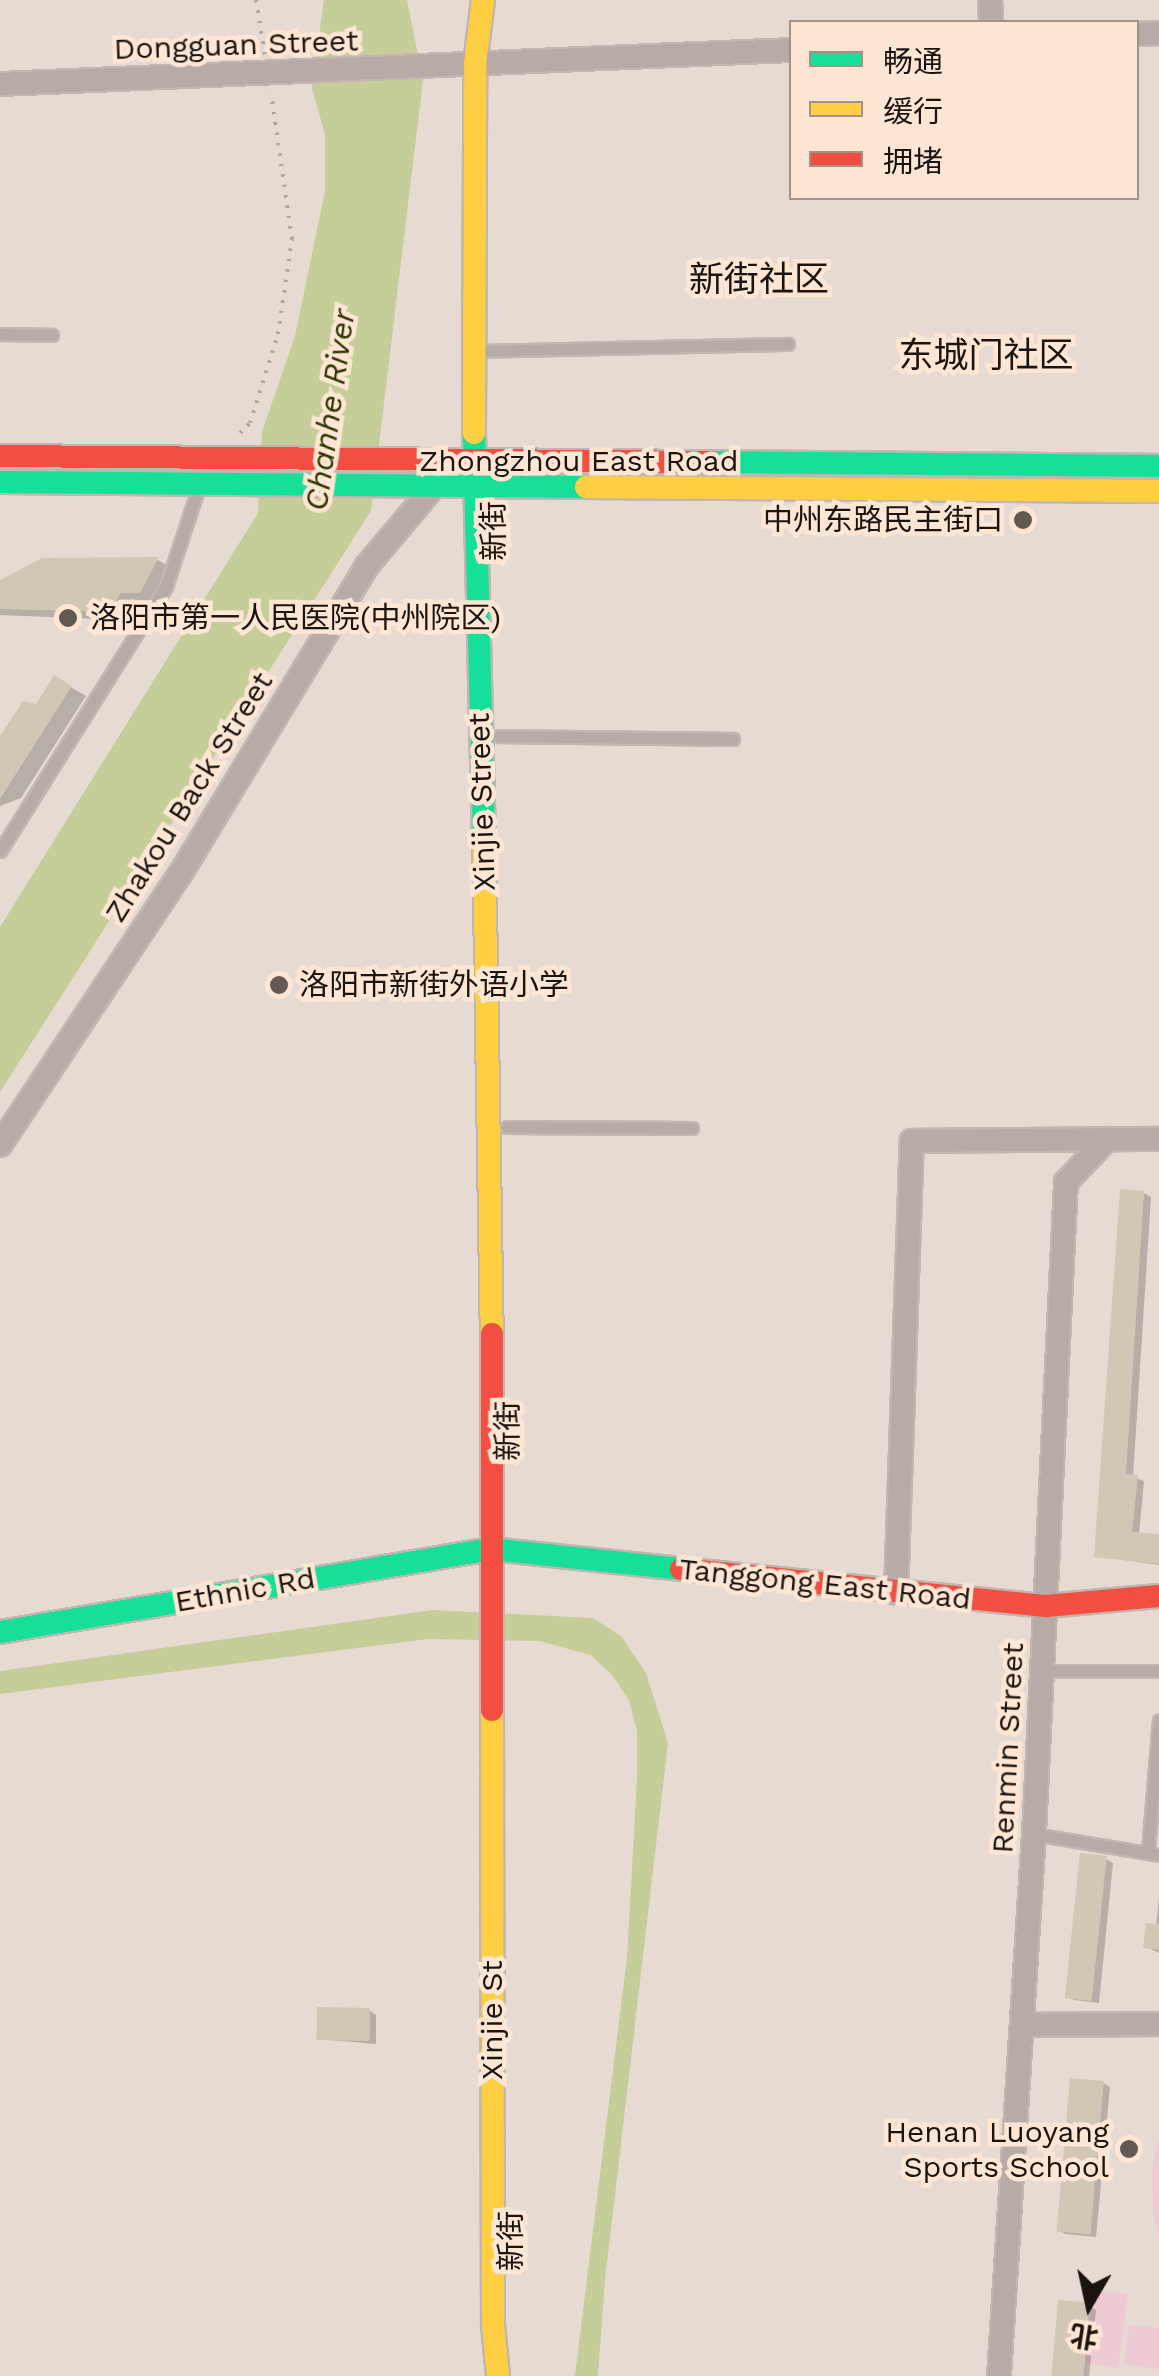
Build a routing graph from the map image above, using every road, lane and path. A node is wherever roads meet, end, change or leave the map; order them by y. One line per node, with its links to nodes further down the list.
1 (256, 0): 6 (path)
2 (483, 0): 5 (main road, Xinjie Street)
3 (502, 0): 5 (main road)
4 (789, 50): 5 (street, Dongguan Street)
5 (485, 63): 6 (street, Dongguan Street); 11 (main road, Xinjie Street)
6 (278, 75): 7 (street, Dongguan Street); 12 (path)
7 (0, 84)
8 (0, 334): 9 (lane)
9 (52, 334)
10 (788, 344): 11 (lane)
11 (482, 351): 14 (main road, Xinjie Street)
12 (238, 436)
13 (0, 456): 14 (main road, Zhongzhou East Road)
14 (482, 459): 15 (main road, Zhongzhou East Road); 18 (main road, Xinjie Street)
15 (1159, 466)
16 (0, 482): 19 (main road, Zhongzhou East Road)
17 (425, 485): 18 (main road, Zhongzhou East Road); 19 (main road, Zhongzhou East Road); 28 (street, Zhakou Back Street)
18 (483, 485): 20 (main road, Zhongzhou East Road); 21 (main road, 新街); 29 (main road, Xinjie Street)
19 (200, 486): 23 (lane)
20 (1159, 491)
21 (499, 736): 22 (lane); 24 (main road, 新街)
22 (733, 739)
23 (0, 851)
24 (507, 1127): 25 (lane); 29 (main road, 新街)
25 (692, 1128)
26 (1107, 1140): 27 (street); 30 (street); 33 (street, Renmin Street)
27 (1159, 1140)
28 (0, 1145)
29 (499, 1550): 30 (main road, Tanggong East Road); 32 (main road, Xinjie Street); 34 (main road, Ethnic Rd)
30 (896, 1593): 33 (main road, Tanggong East Road)
31 (1159, 1596): 33 (main road, Tanggong East Road)
32 (499, 1605): 35 (main road, 新街)
33 (1046, 1606): 36 (street, Renmin Street)
34 (0, 1632)
35 (500, 1664): 43 (main road, Xinjie St); 44 (main road, 新街)
36 (1040, 1670): 37 (lane); 39 (street, Renmin Street)
37 (1159, 1671)
38 (1159, 1720): 40 (lane)
39 (1034, 1834): 40 (lane); 42 (street, Renmin Street)
40 (1153, 1852)
41 (1159, 2024): 42 (street)
42 (1023, 2025): 45 (street, Renmin Street)
43 (498, 2376)
44 (518, 2376)
45 (999, 2376)

